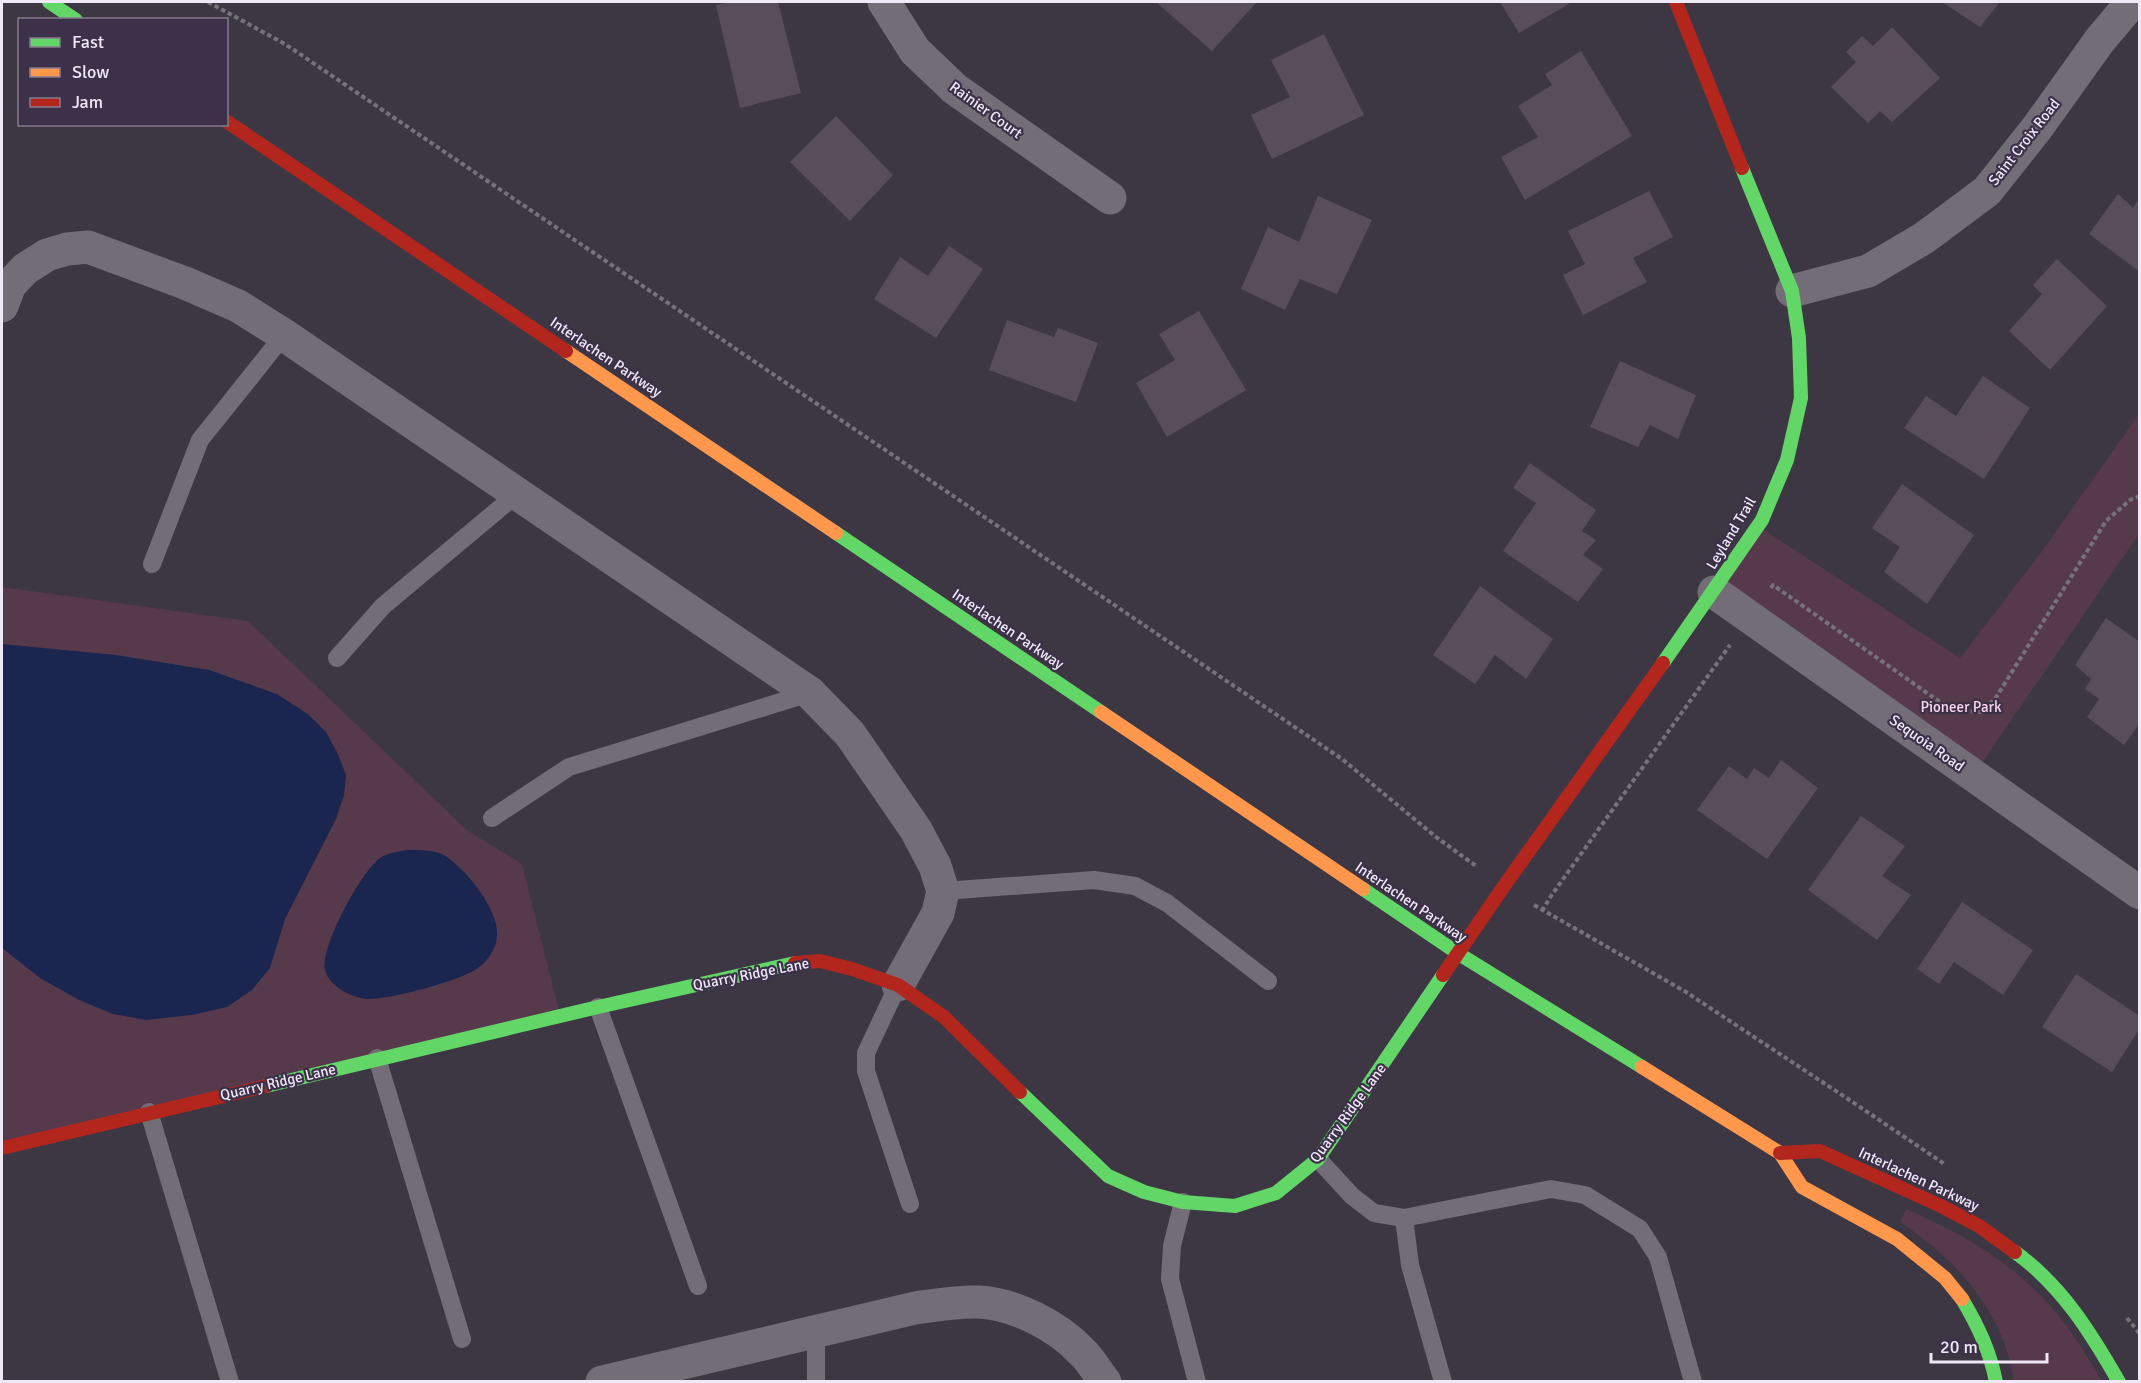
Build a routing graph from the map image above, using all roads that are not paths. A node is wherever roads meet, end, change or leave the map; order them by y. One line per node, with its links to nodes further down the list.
1 (50, 2): 5 (street)
2 (884, 2): 7 (street, Rainier Court)
3 (1676, 2): 8 (street, Leyland Trail)
4 (2132, 2): 8 (street, Saint Croix Road)
5 (73, 18)
6 (228, 122): 19 (street, Interlachen Parkway)
7 (1110, 198)
8 (1791, 291): 13 (street, Leyland Trail)
9 (2, 306): 10 (street)
10 (284, 335): 11 (street); 12 (lane)
11 (517, 494): 14 (lane); 15 (street)
12 (152, 564)
13 (1714, 592): 18 (street, Sequoia Road); 19 (street, Leyland Trail)
14 (337, 657)
15 (810, 693): 16 (lane); 17 (street)
16 (492, 818)
17 (943, 891): 20 (lane); 21 (street)
18 (2139, 893)
19 (1459, 954): 26 (street, Interlachen Parkway); 27 (street, Quarry Ridge Lane)
20 (1268, 981)
21 (898, 985): 22 (street, Quarry Ridge Lane); 28 (street, Quarry Ridge Lane); 29 (lane)
22 (598, 1007): 23 (street, Quarry Ridge Lane); 31 (lane)
23 (377, 1058): 24 (street, Quarry Ridge Lane); 33 (lane)
24 (148, 1112): 25 (street, Quarry Ridge Lane); 34 (lane)
25 (2, 1148)
26 (1780, 1153): 41 (street, Interlachen Parkway); 42 (street, Interlachen Parkway)
27 (1317, 1160): 28 (street, Quarry Ridge Lane); 30 (lane)
28 (1183, 1202): 38 (lane)
29 (910, 1204)
30 (1404, 1218): 39 (lane); 40 (lane)
31 (698, 1286)
32 (816, 1332): 35 (street); 36 (lane); 37 (street)
33 (462, 1339)
34 (230, 1382)
35 (602, 1382)
36 (816, 1382)
37 (1105, 1382)
38 (1197, 1382)
39 (1443, 1382)
40 (1693, 1382)
41 (1996, 1382)
42 (2119, 1382)

